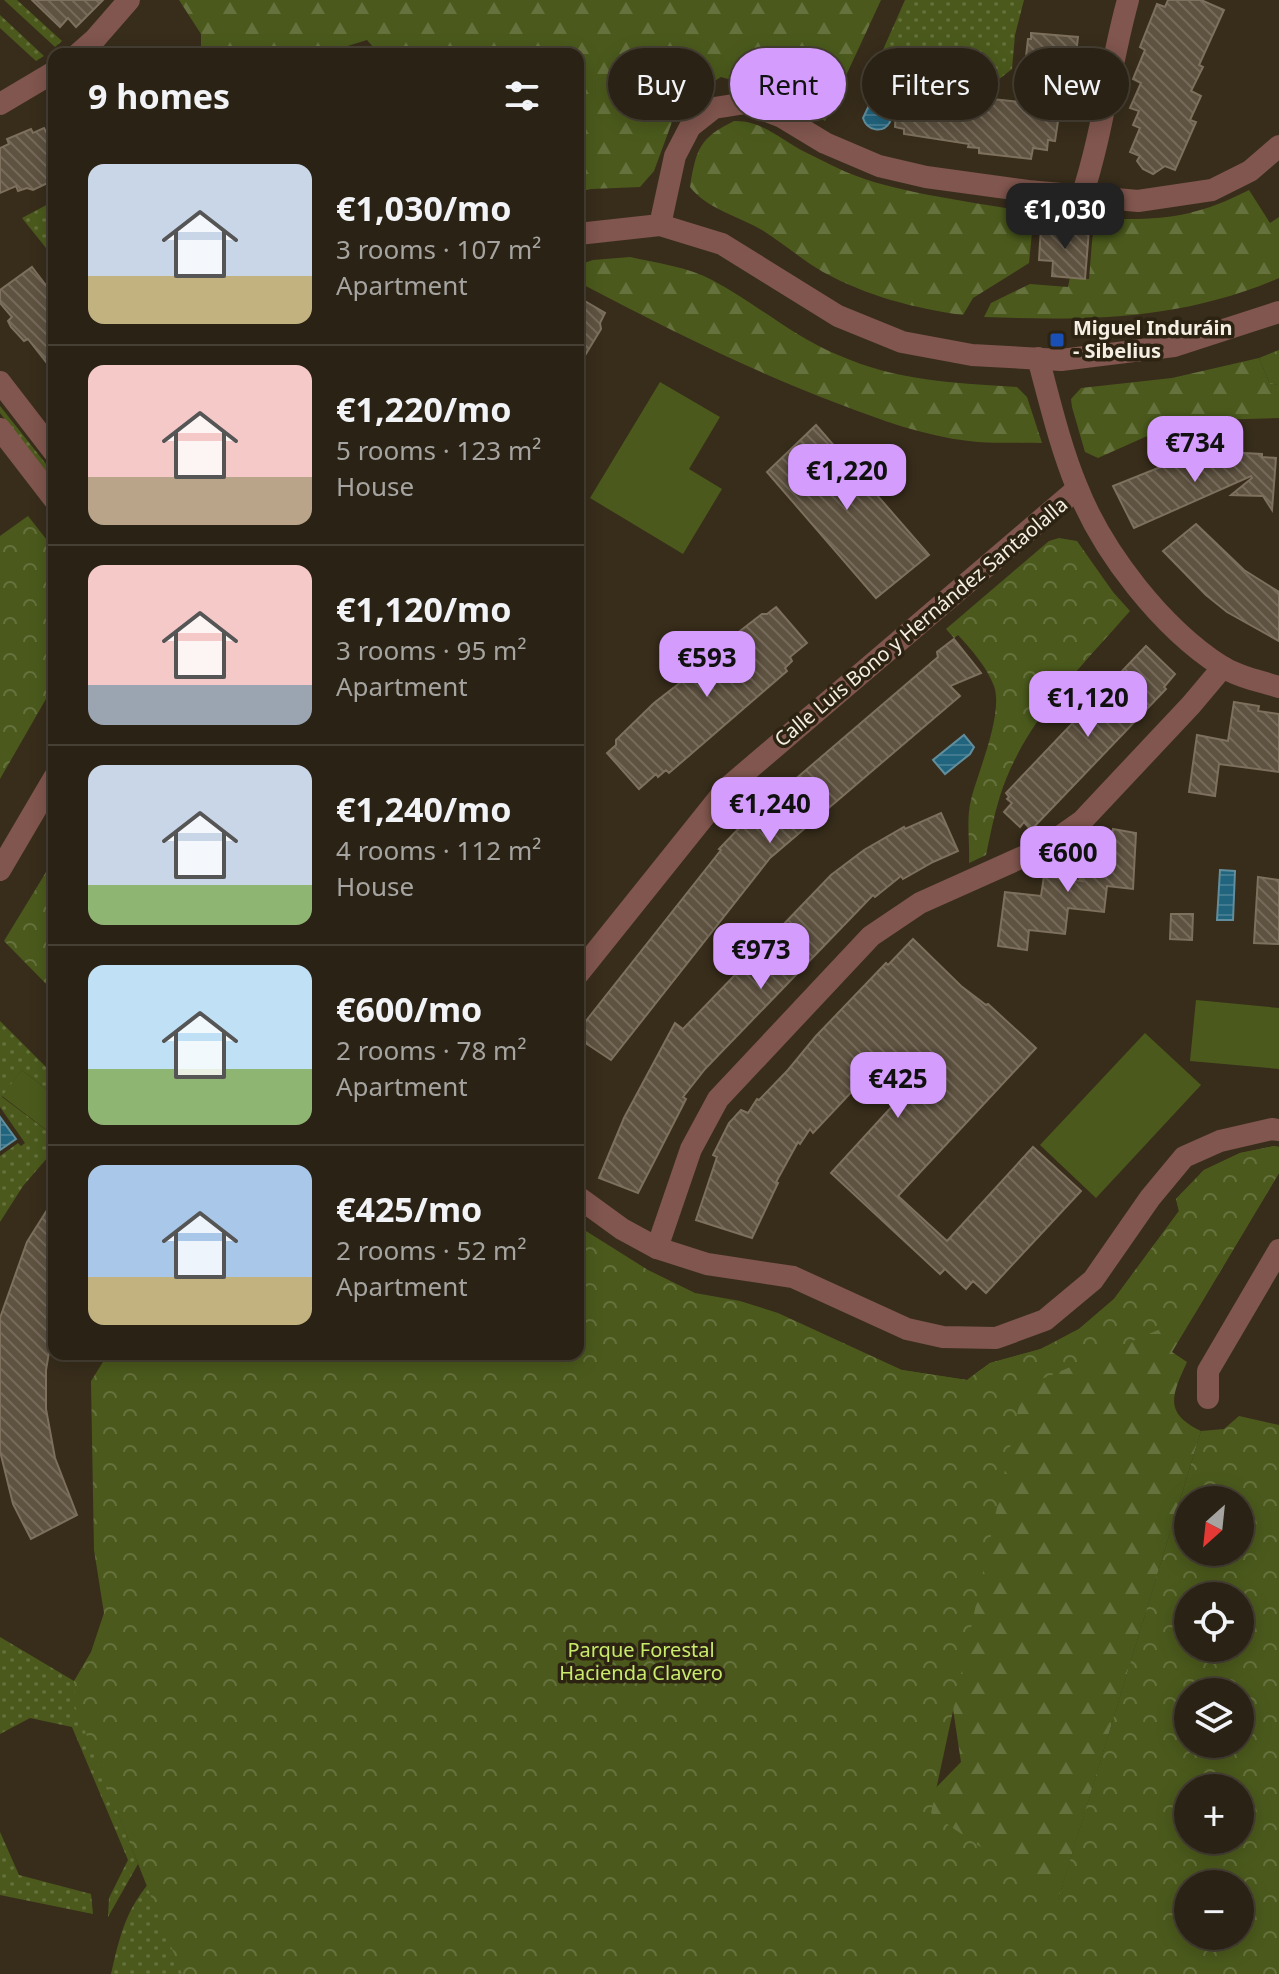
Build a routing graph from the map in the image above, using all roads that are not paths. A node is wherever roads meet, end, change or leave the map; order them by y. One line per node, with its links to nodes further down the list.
1 (129, 0): 3 (street)
2 (1128, 0): 7 (street)
3 (85, 48)
4 (48, 76): 5 (street)
5 (0, 104)
6 (1279, 146): 7 (street)
7 (1082, 196): 8 (street)
8 (660, 225): 9 (street); 11 (street)
9 (584, 233)
10 (1279, 312): 11 (street)
11 (1038, 358): 15 (street)
12 (0, 382): 14 (street)
13 (0, 429): 16 (street)
14 (48, 444)
15 (1077, 489): 17 (street); 21 (street, Calle Luis Bono y Hernández Santaolalla)
16 (48, 491)
17 (1223, 667): 18 (street); 24 (street)
18 (1279, 687)
19 (48, 788): 20 (street)
20 (0, 870)
21 (584, 967)
22 (1279, 1130): 24 (street)
23 (584, 1201): 24 (street)
24 (657, 1248)
25 (1279, 1250): 26 (street)
26 (1208, 1398)

